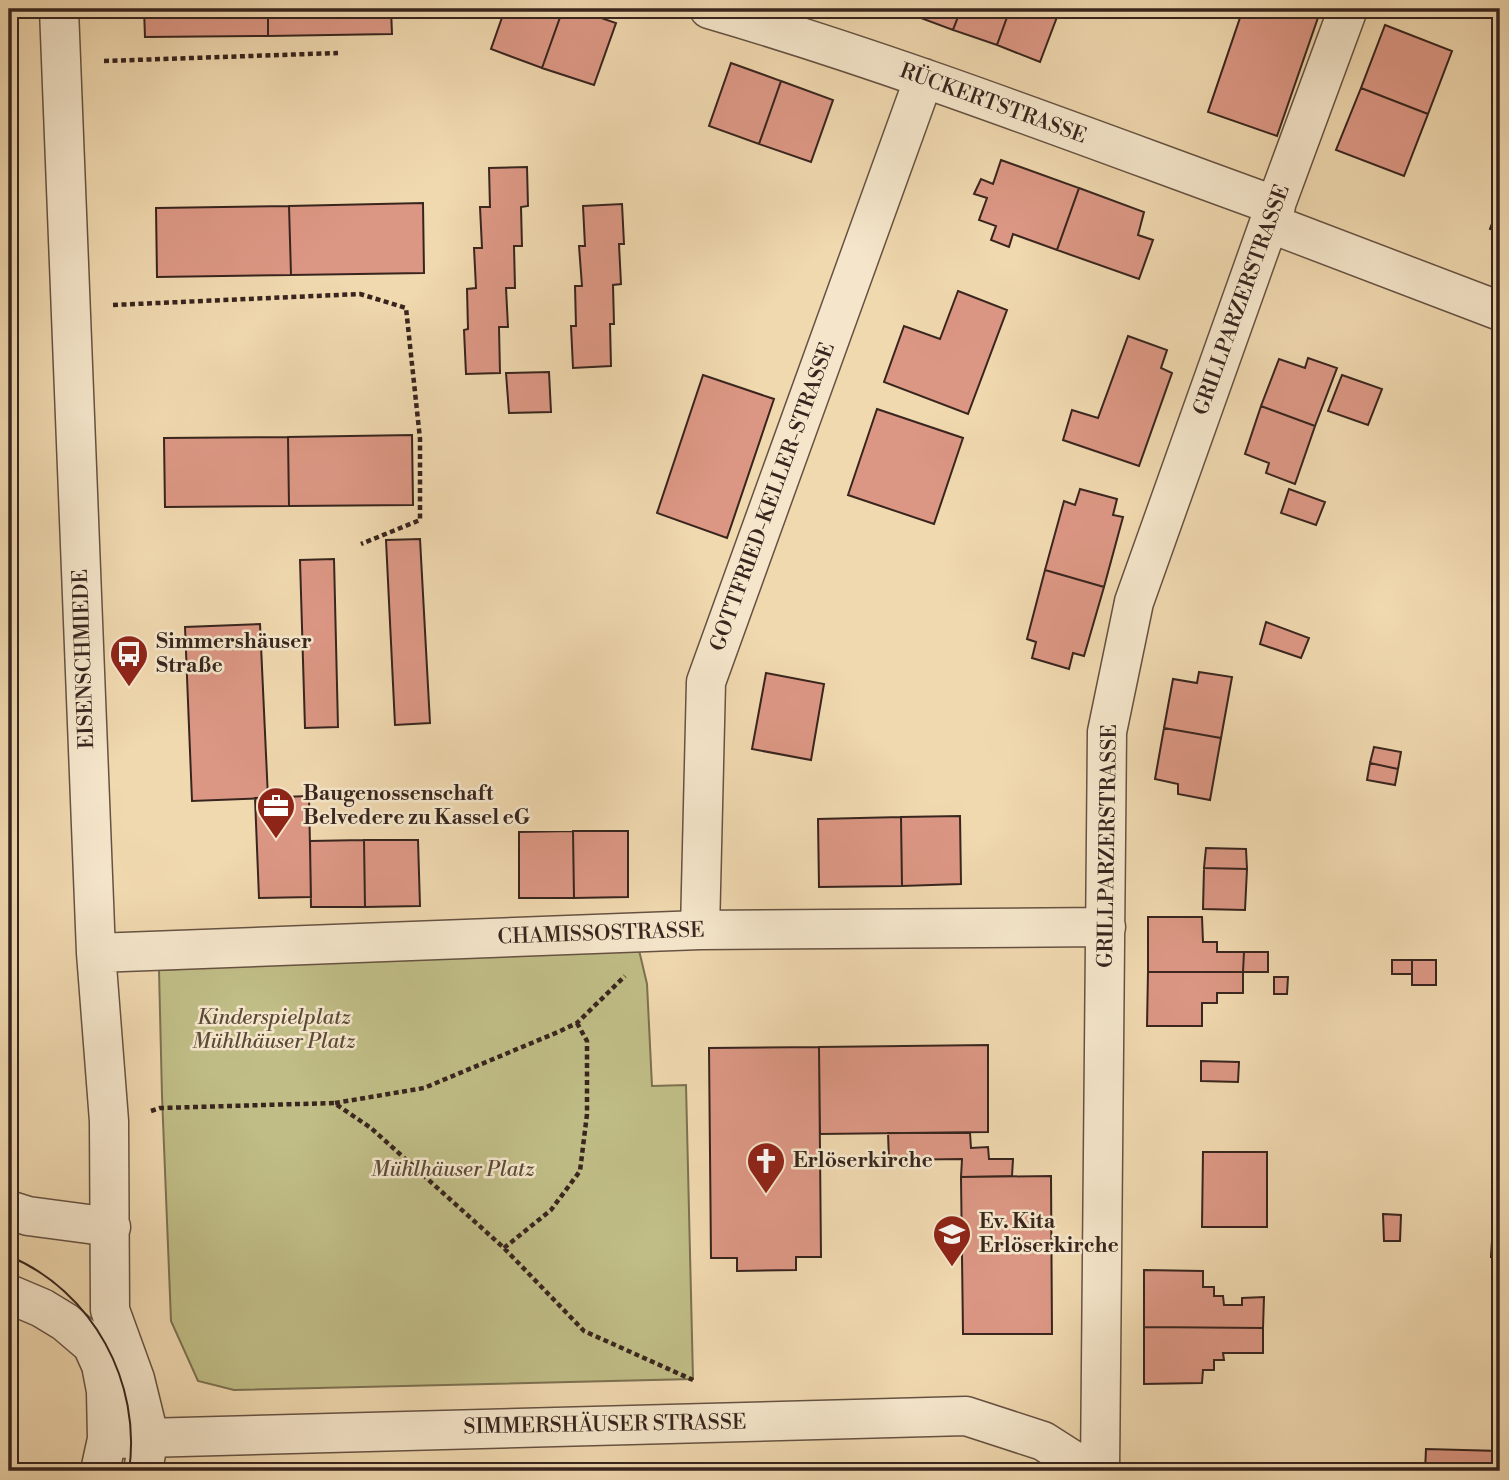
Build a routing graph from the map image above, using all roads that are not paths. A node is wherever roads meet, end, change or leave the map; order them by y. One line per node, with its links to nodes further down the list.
1 (59, 9): 10 (street, EISENSCHMIEDE)
2 (709, 9): 4 (street, RÜCKERTSTRASSE)
3 (1348, 9): 6 (street, GRILLPARZERSTRASSE)
4 (778, 18): 5 (street, RÜCKERTSTRASSE)
5 (924, 78): 6 (street, RÜCKERTSTRASSE); 9 (street, GOTTFRIED-KELLER-STRASSE)
6 (1272, 215): 7 (street, RÜCKERTSTRASSE); 8 (street, GRILLPARZERSTRASSE)
7 (1500, 311)
8 (1106, 927): 9 (street, CHAMISSOSTRASSE); 19 (street, GRILLPARZERSTRASSE)
9 (700, 930): 10 (street, CHAMISSOSTRASSE)
10 (96, 953): 12 (street, EISENSCHMIEDE)
11 (9, 1210): 12 (street)
12 (111, 1227): 14 (street, EISENSCHMIEDE)
13 (9, 1294): 15 (street)
14 (110, 1310): 15 (street, EISENSCHMIEDE); 16 (street, EISENSCHMIEDE)
15 (92, 1345): 17 (street)
16 (146, 1454): 17 (street, SIMMERSHÄUSER STRASSE); 18 (street, SIMMERSHÄUSER STRASSE)
17 (104, 1455)
18 (1090, 1471)
19 (1100, 1471)

